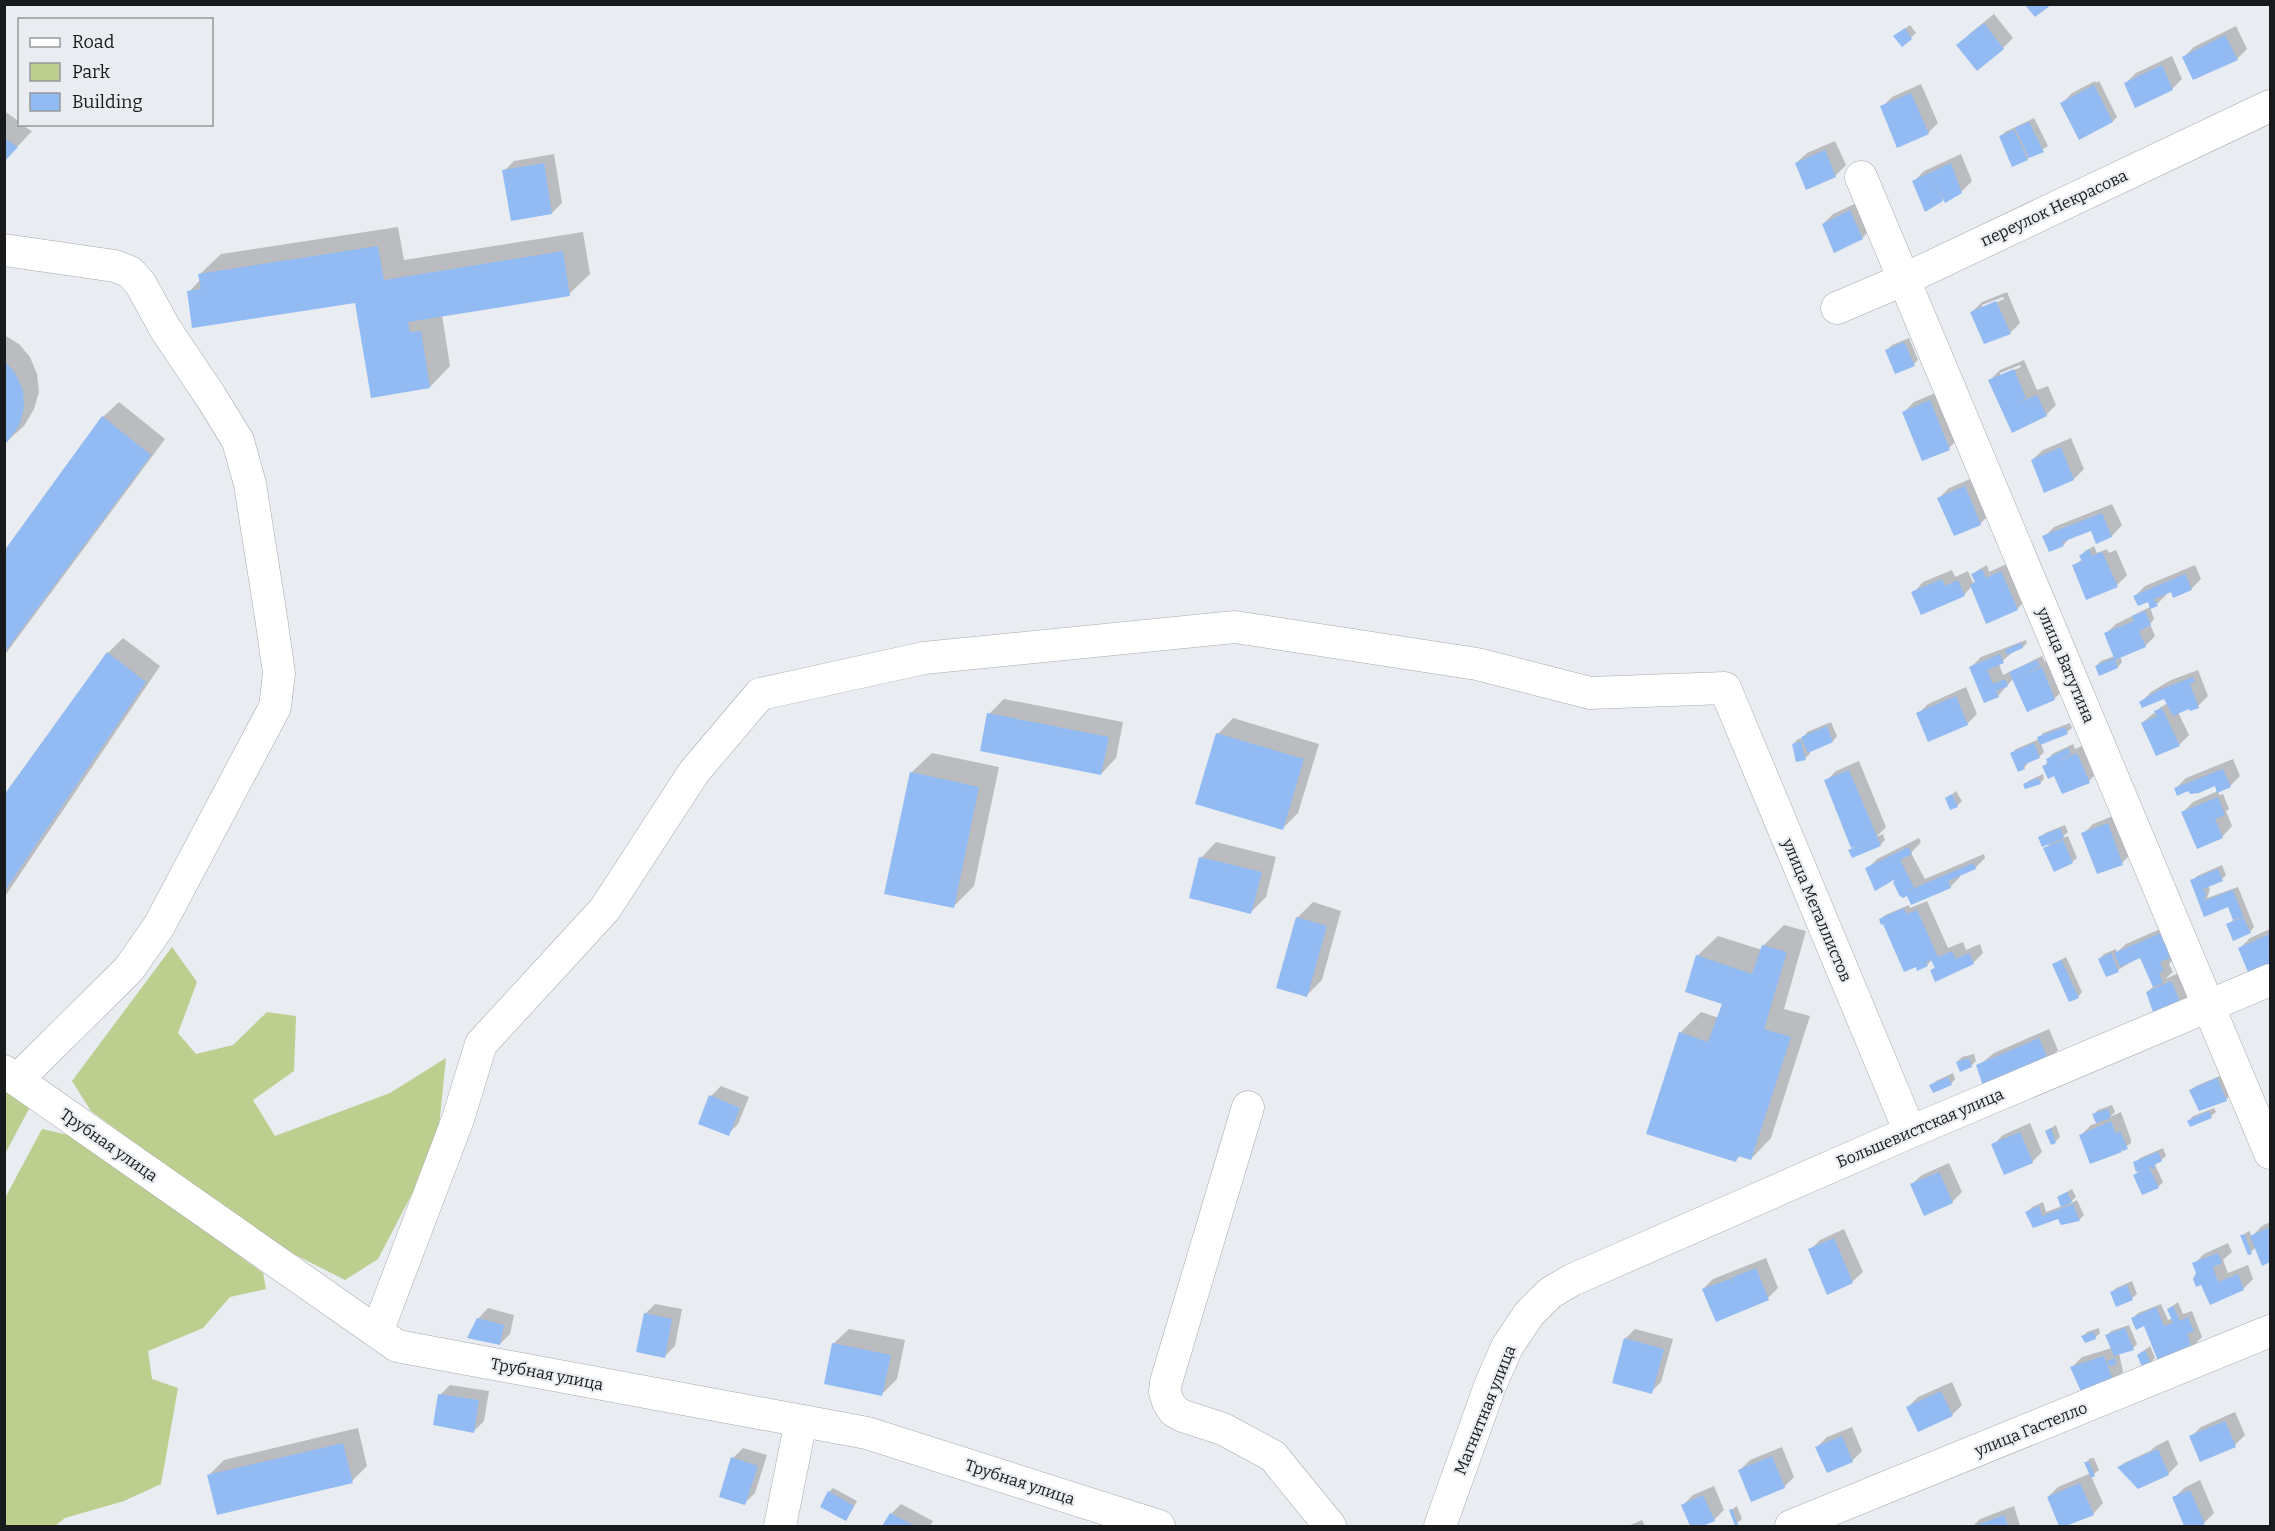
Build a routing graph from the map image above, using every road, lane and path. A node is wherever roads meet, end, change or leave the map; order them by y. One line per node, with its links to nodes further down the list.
1 (2271, 106): 4 (street, переулок Некрасова)
2 (1861, 177): 4 (street, улица Ватутина)
3 (4, 249): 8 (street)
4 (1905, 279): 5 (street, переулок Некрасова); 7 (street, улица Ватутина)
5 (1837, 308)
6 (2271, 980): 7 (street, Большевистская улица)
7 (2208, 1006): 10 (street, Большевистская улица); 11 (street, улица Ватутина)
8 (11, 1075): 14 (street, Трубная улица)
9 (1248, 1107): 18 (street)
10 (1910, 1132): 12 (street, Большевистская улица); 14 (street, улица Металлистов)
11 (2271, 1154)
12 (1572, 1280): 19 (street, Магнитная улица)
13 (2271, 1331): 20 (street, улица Гастелло)
14 (377, 1332): 15 (street, Трубная улица)
15 (801, 1421): 16 (street); 17 (street, Трубная улица)
16 (780, 1527)
17 (1159, 1527)
18 (1330, 1527)
19 (1440, 1527)
20 (1791, 1527)

